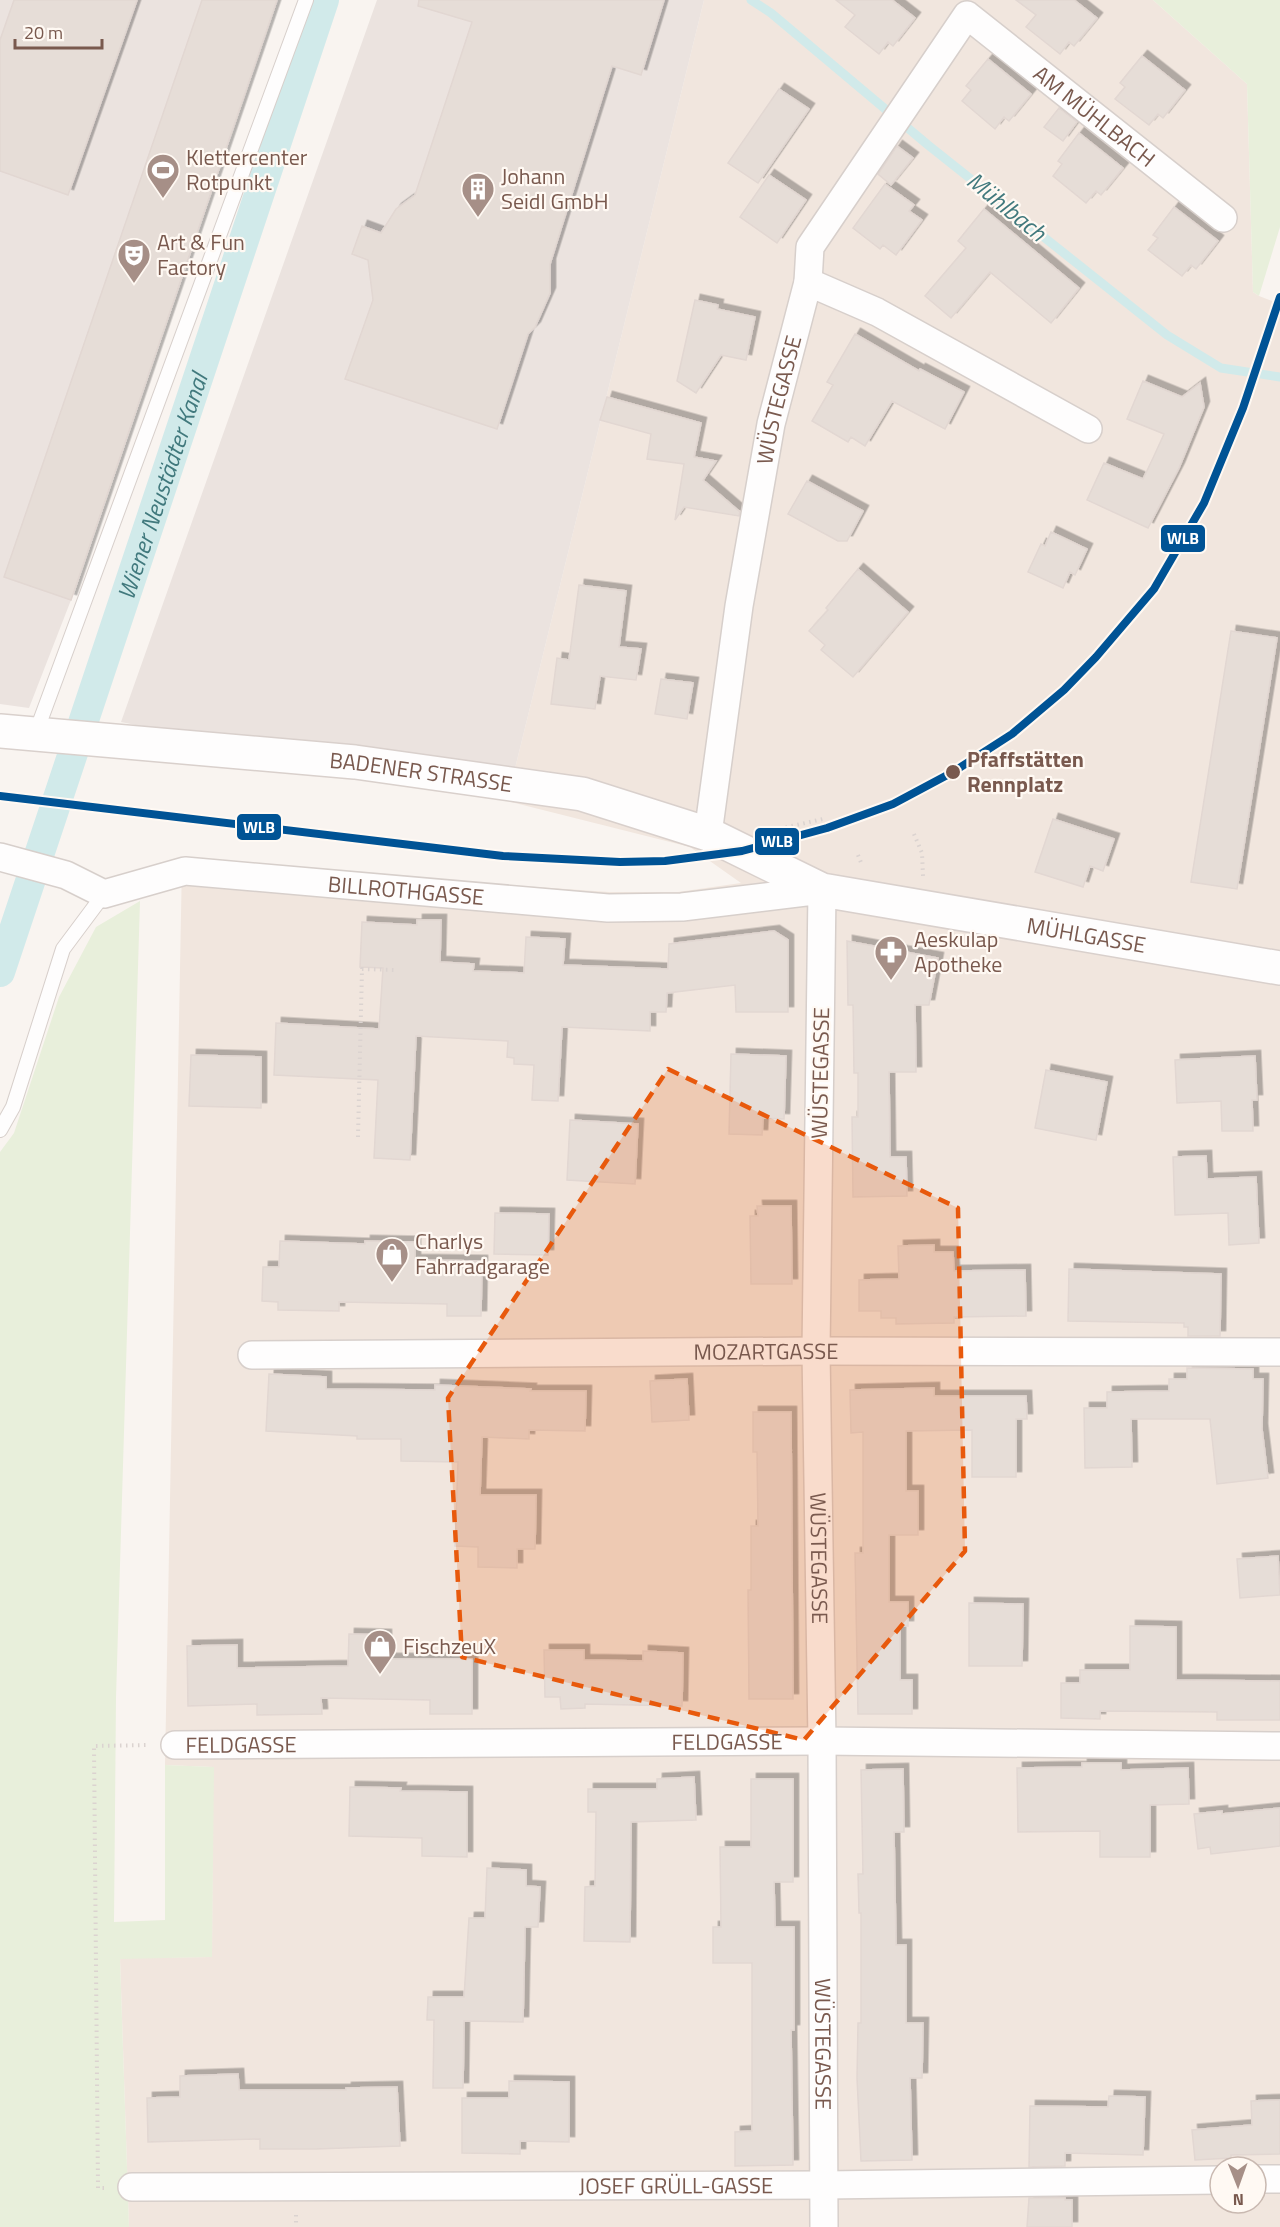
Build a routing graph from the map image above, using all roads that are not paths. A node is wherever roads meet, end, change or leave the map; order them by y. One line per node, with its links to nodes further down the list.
1 (306, 0): 7 (lane)
2 (958, 8): 3 (street, AM MÜHLBACH); 4 (street, AM MÜHLBACH)
3 (1223, 218)
4 (808, 282): 5 (street); 8 (street, WÜSTEGASSE)
5 (1089, 429)
6 (0, 732): 7 (street, BADENER STRASSE)
7 (41, 735): 8 (street, BADENER STRASSE)
8 (708, 834): 10 (street, BADENER STRASSE)
9 (5, 859): 11 (street)
10 (822, 890): 11 (street, BILLROTHGASSE); 12 (street, MÜHLGASSE); 14 (street, WÜSTEGASSE)
11 (104, 894): 13 (lane)
12 (1280, 968)
13 (0, 1130)
14 (816, 1351): 15 (street, MOZARTGASSE); 16 (street, MOZARTGASSE); 17 (street, WÜSTEGASSE)
15 (1280, 1353)
16 (252, 1355)
17 (822, 1741): 18 (street, FELDGASSE); 19 (street, FELDGASSE); 21 (street, WÜSTEGASSE)
18 (175, 1745)
19 (1280, 1746)
20 (1208, 2180): 21 (street, JOSEF GRÜLL-GASSE)
21 (824, 2185): 22 (street, JOSEF GRÜLL-GASSE); 23 (street, WÜSTEGASSE)
22 (132, 2187)
23 (824, 2227)

